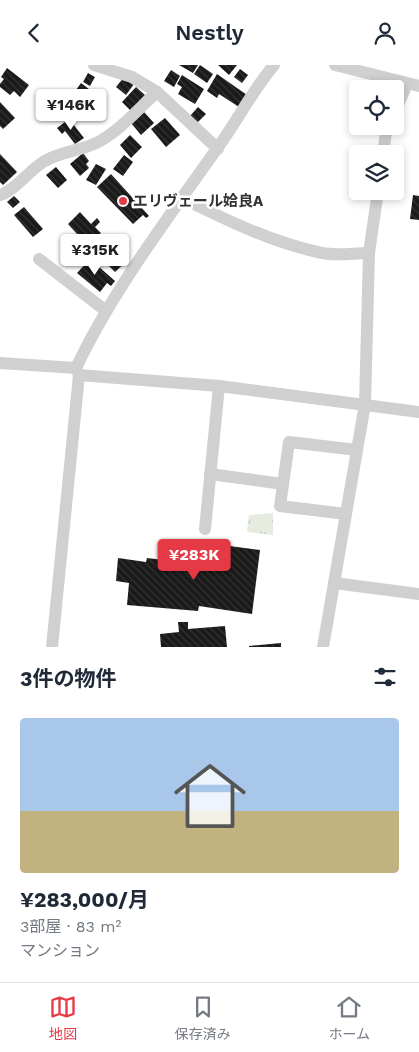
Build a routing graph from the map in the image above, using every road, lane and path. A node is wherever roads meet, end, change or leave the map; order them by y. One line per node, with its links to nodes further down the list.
1 (94, 65): 5 (street)
2 (274, 65): 7 (street)
3 (335, 65): 4 (street)
4 (413, 85): 6 (street)
5 (157, 92): 7 (street); 8 (street)
6 (404, 98)
7 (218, 149): 9 (street)
8 (0, 195)
9 (182, 197): 11 (street); 13 (street)
10 (377, 200): 11 (street)
11 (369, 253): 17 (street)
12 (39, 259): 13 (street)
13 (106, 311): 15 (street)
14 (0, 363): 15 (street)
15 (77, 371): 16 (street); 26 (street)
16 (219, 387): 17 (street); 20 (street)
17 (365, 404): 18 (street); 19 (street)
18 (419, 412)
19 (357, 450): 21 (street); 22 (street)
20 (210, 474): 21 (street); 23 (street)
21 (283, 484): 22 (street)
22 (346, 515): 24 (street)
23 (205, 529)
24 (334, 583): 25 (street); 27 (street)
25 (419, 594)
26 (52, 647)
27 (323, 647)

